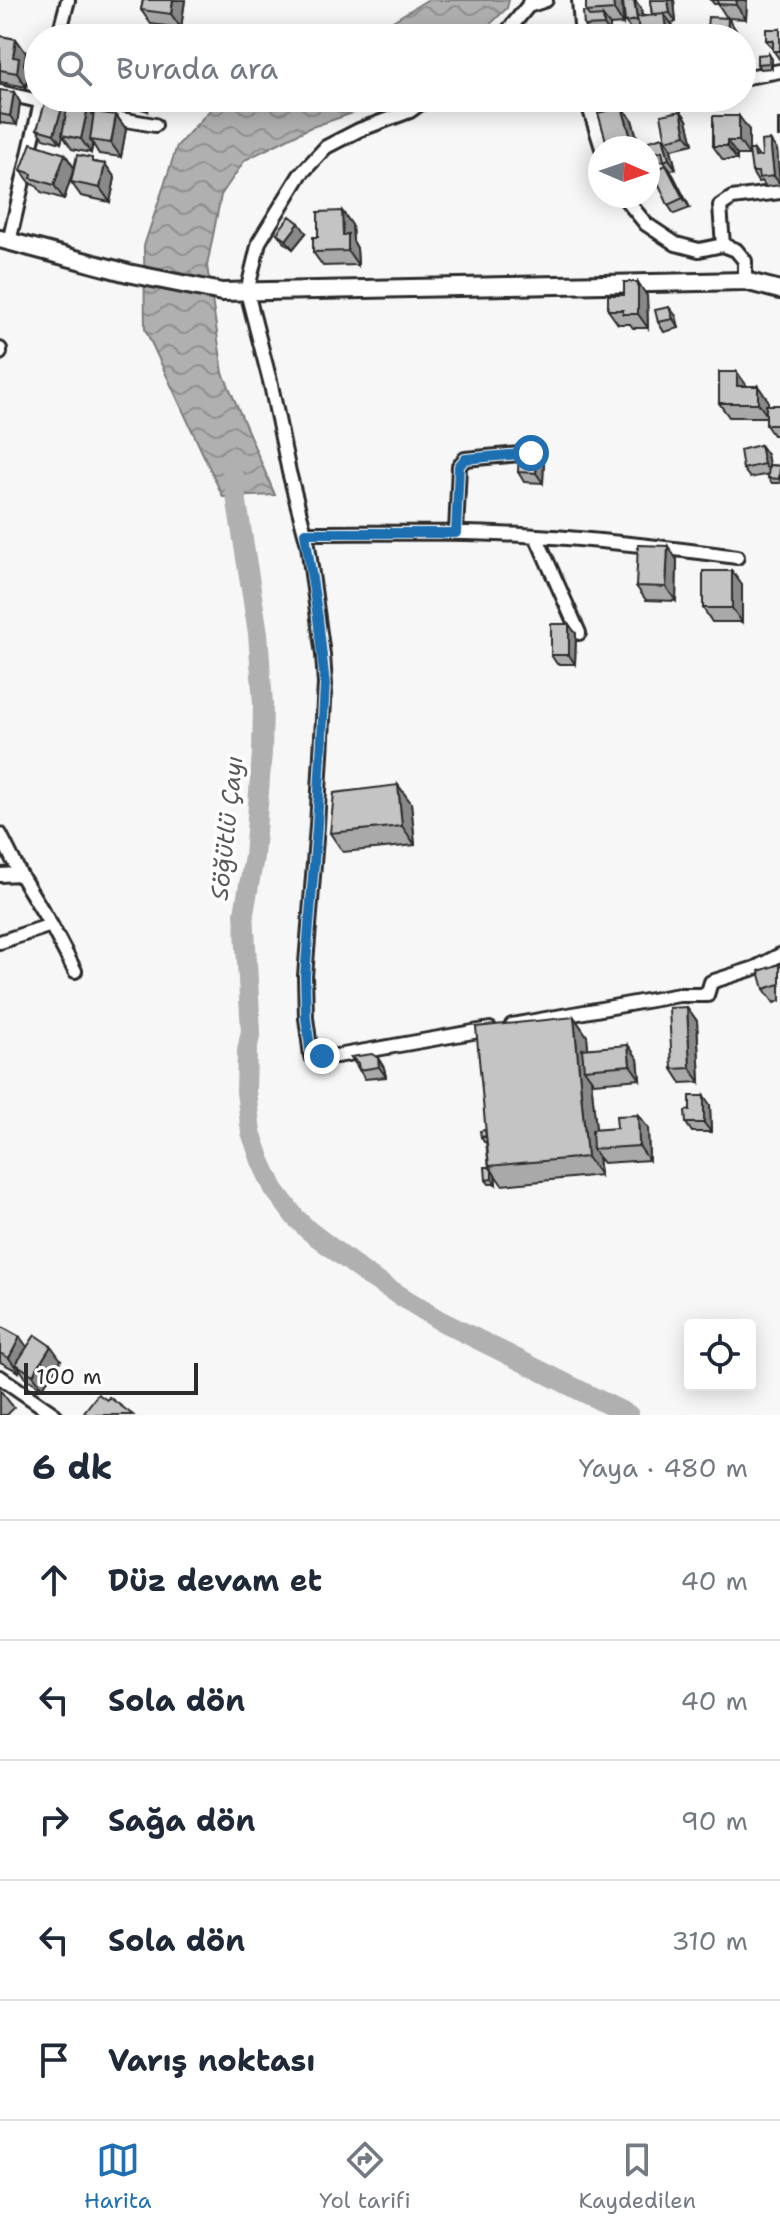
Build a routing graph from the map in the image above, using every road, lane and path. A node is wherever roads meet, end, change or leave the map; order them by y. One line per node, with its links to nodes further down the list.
1 (68, 0): 5 (street)
2 (546, 0): 4 (street)
3 (579, 0): 7 (street)
4 (529, 3): 6 (street)
5 (62, 24)
6 (513, 24)
7 (581, 24)
8 (780, 71): 9 (street)
9 (756, 75)
10 (0, 92): 11 (street)
11 (24, 97)
12 (38, 112): 20 (street)
13 (96, 112): 16 (street)
14 (407, 112): 24 (street)
15 (592, 112): 17 (street)
16 (155, 125)
17 (599, 136)
18 (780, 192): 21 (street)
19 (633, 208): 21 (street)
20 (5, 240): 24 (main road)
21 (723, 245): 22 (street)
22 (745, 281): 23 (main road); 24 (main road)
23 (780, 290)
24 (247, 292): 26 (street)
25 (531, 453): 27 (street)
26 (305, 533): 27 (street); 36 (street)
27 (456, 533): 28 (street)
28 (536, 536): 29 (street); 30 (street)
29 (737, 557)
30 (579, 633)
31 (0, 834): 32 (street)
32 (20, 874): 33 (street); 34 (street)
33 (0, 875)
34 (51, 925): 35 (street); 37 (street)
35 (0, 942)
36 (780, 955)
37 (75, 971)
38 (0, 1377): 39 (street)
39 (55, 1415)

